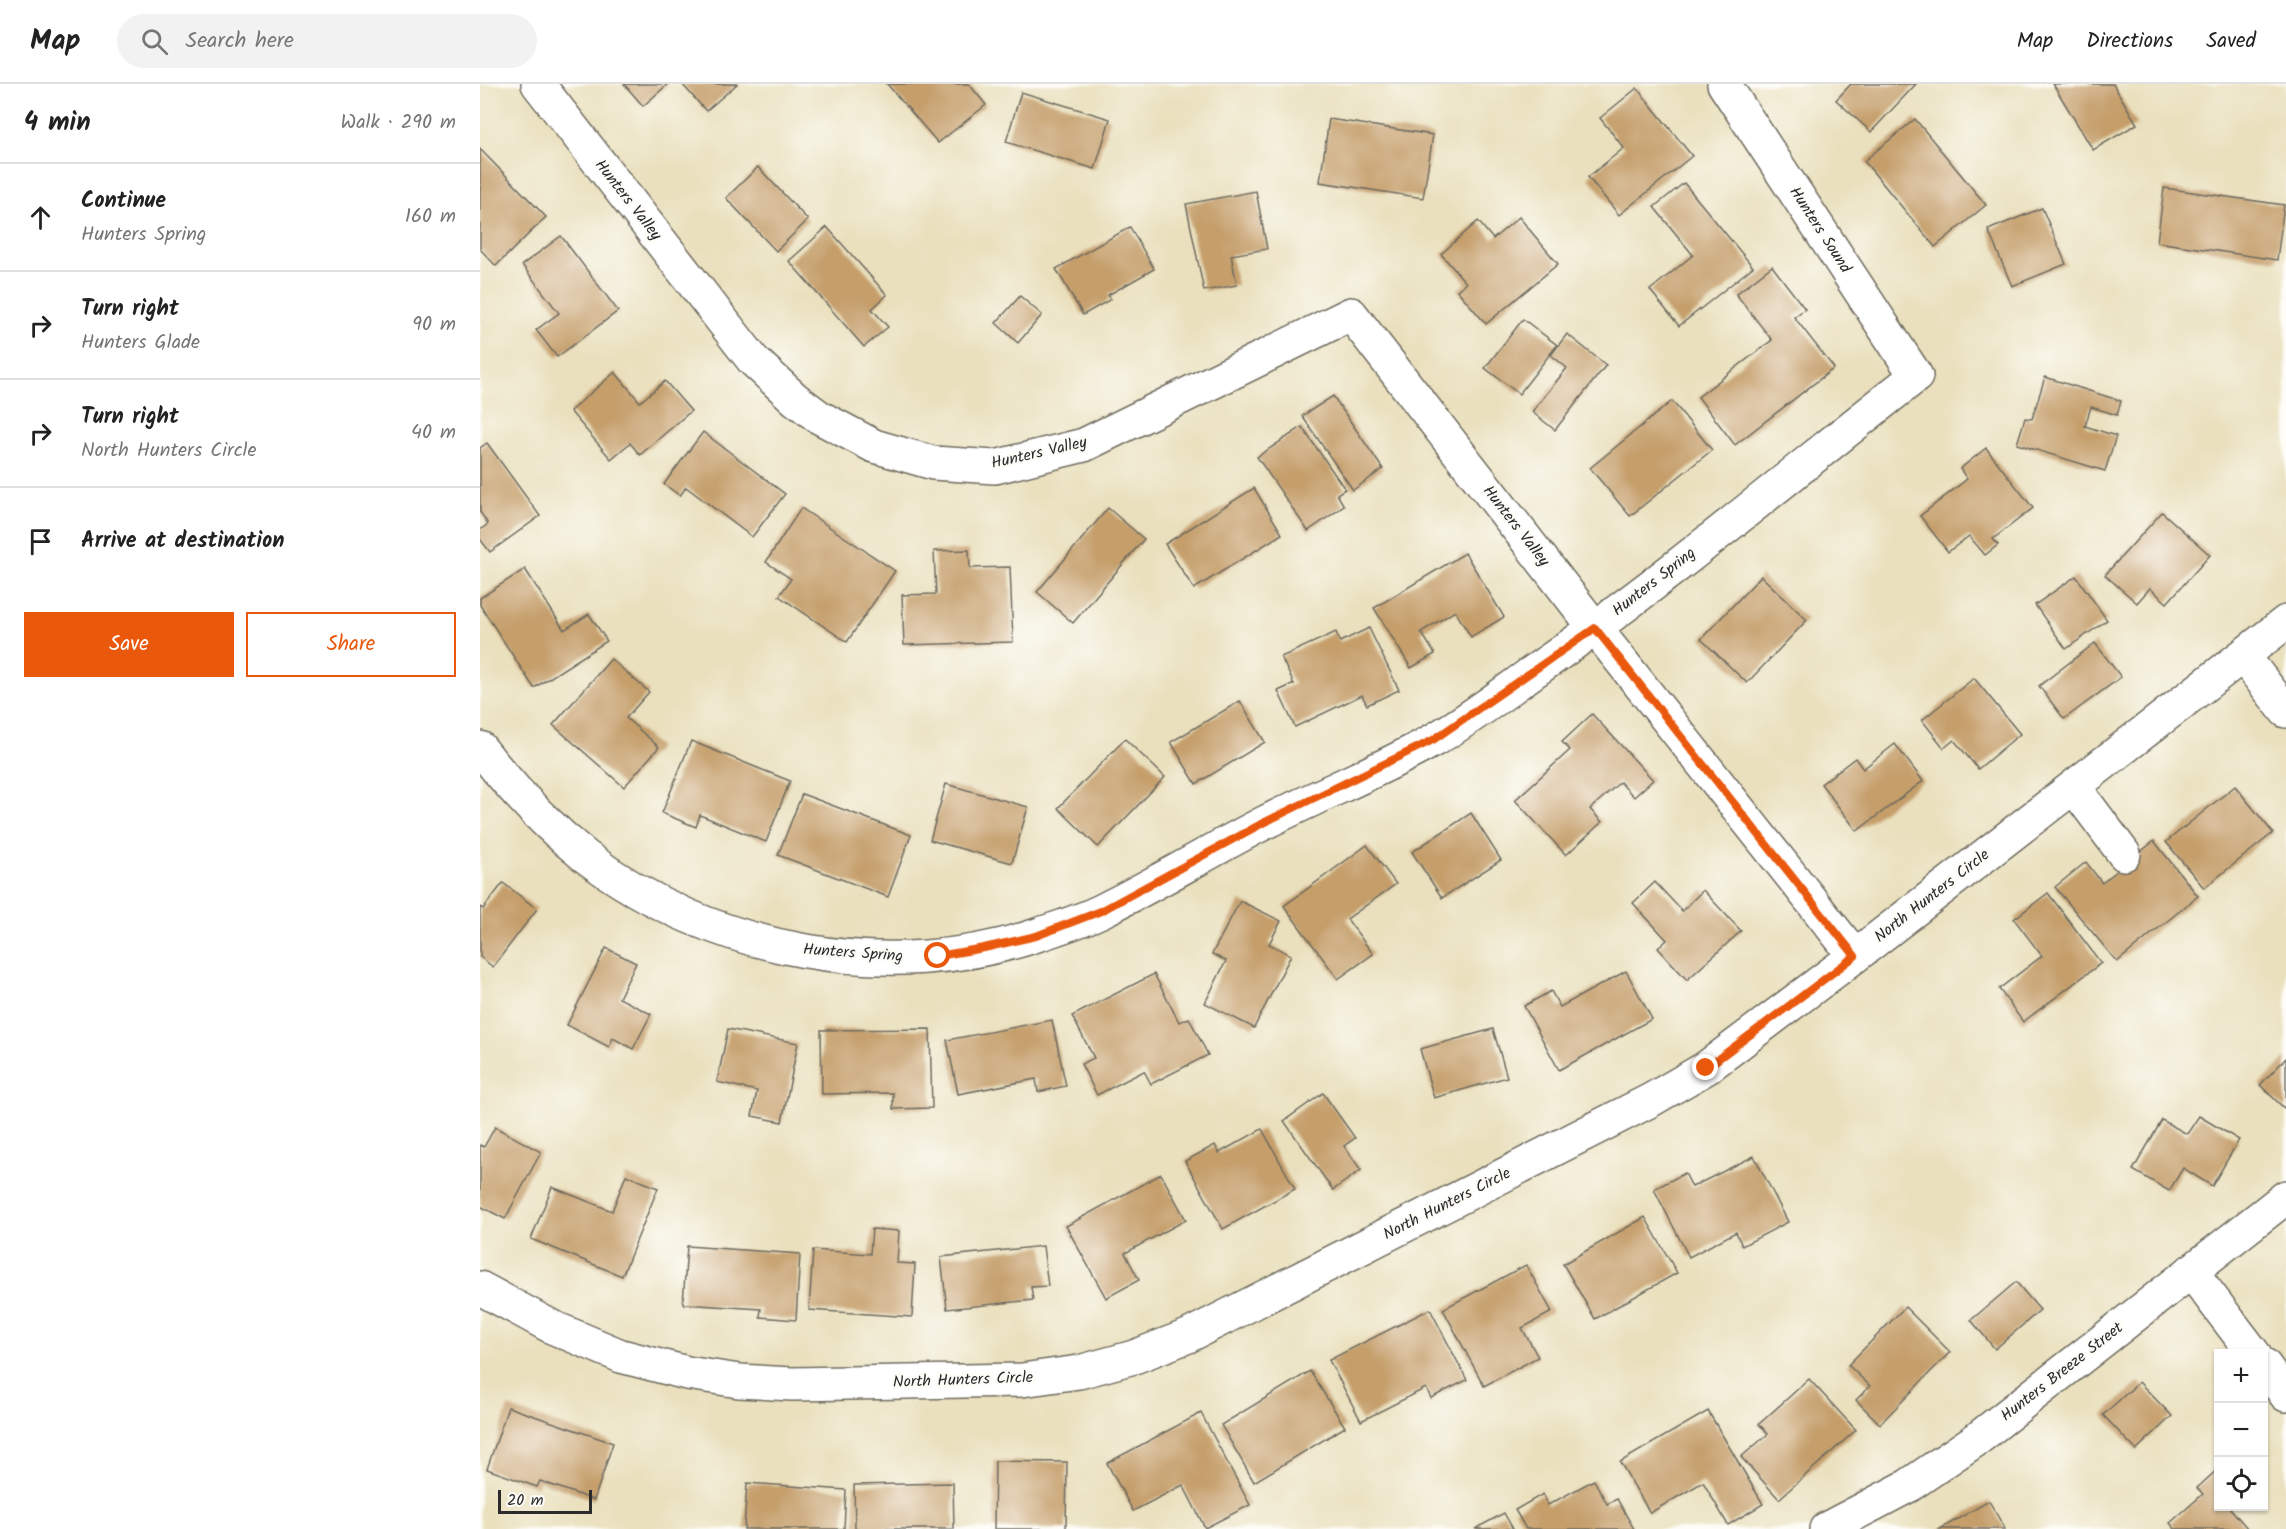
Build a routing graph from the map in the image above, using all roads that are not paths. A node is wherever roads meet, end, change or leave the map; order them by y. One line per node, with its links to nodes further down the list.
1 (538, 84): 5 (street, Hunters Valley)
2 (1724, 84): 3 (street, Hunters Sound)
3 (1916, 376): 5 (street, Hunters Spring)
4 (2286, 622): 6 (street, North Hunters Circle)
5 (1595, 628): 8 (street, Hunters Spring); 11 (street)
6 (2243, 656): 7 (street); 9 (street, North Hunters Circle)
7 (2286, 711)
8 (480, 748)
9 (2074, 787): 10 (street); 11 (street, North Hunters Circle)
10 (2124, 854)
11 (1855, 956): 14 (street, North Hunters Circle)
12 (2286, 1197): 13 (street, Hunters Breeze Street)
13 (2191, 1271): 15 (street); 18 (street, Hunters Breeze Street)
14 (480, 1288)
15 (2251, 1349)
16 (2268, 1370): 17 (street)
17 (2286, 1395)
18 (1843, 1525)

